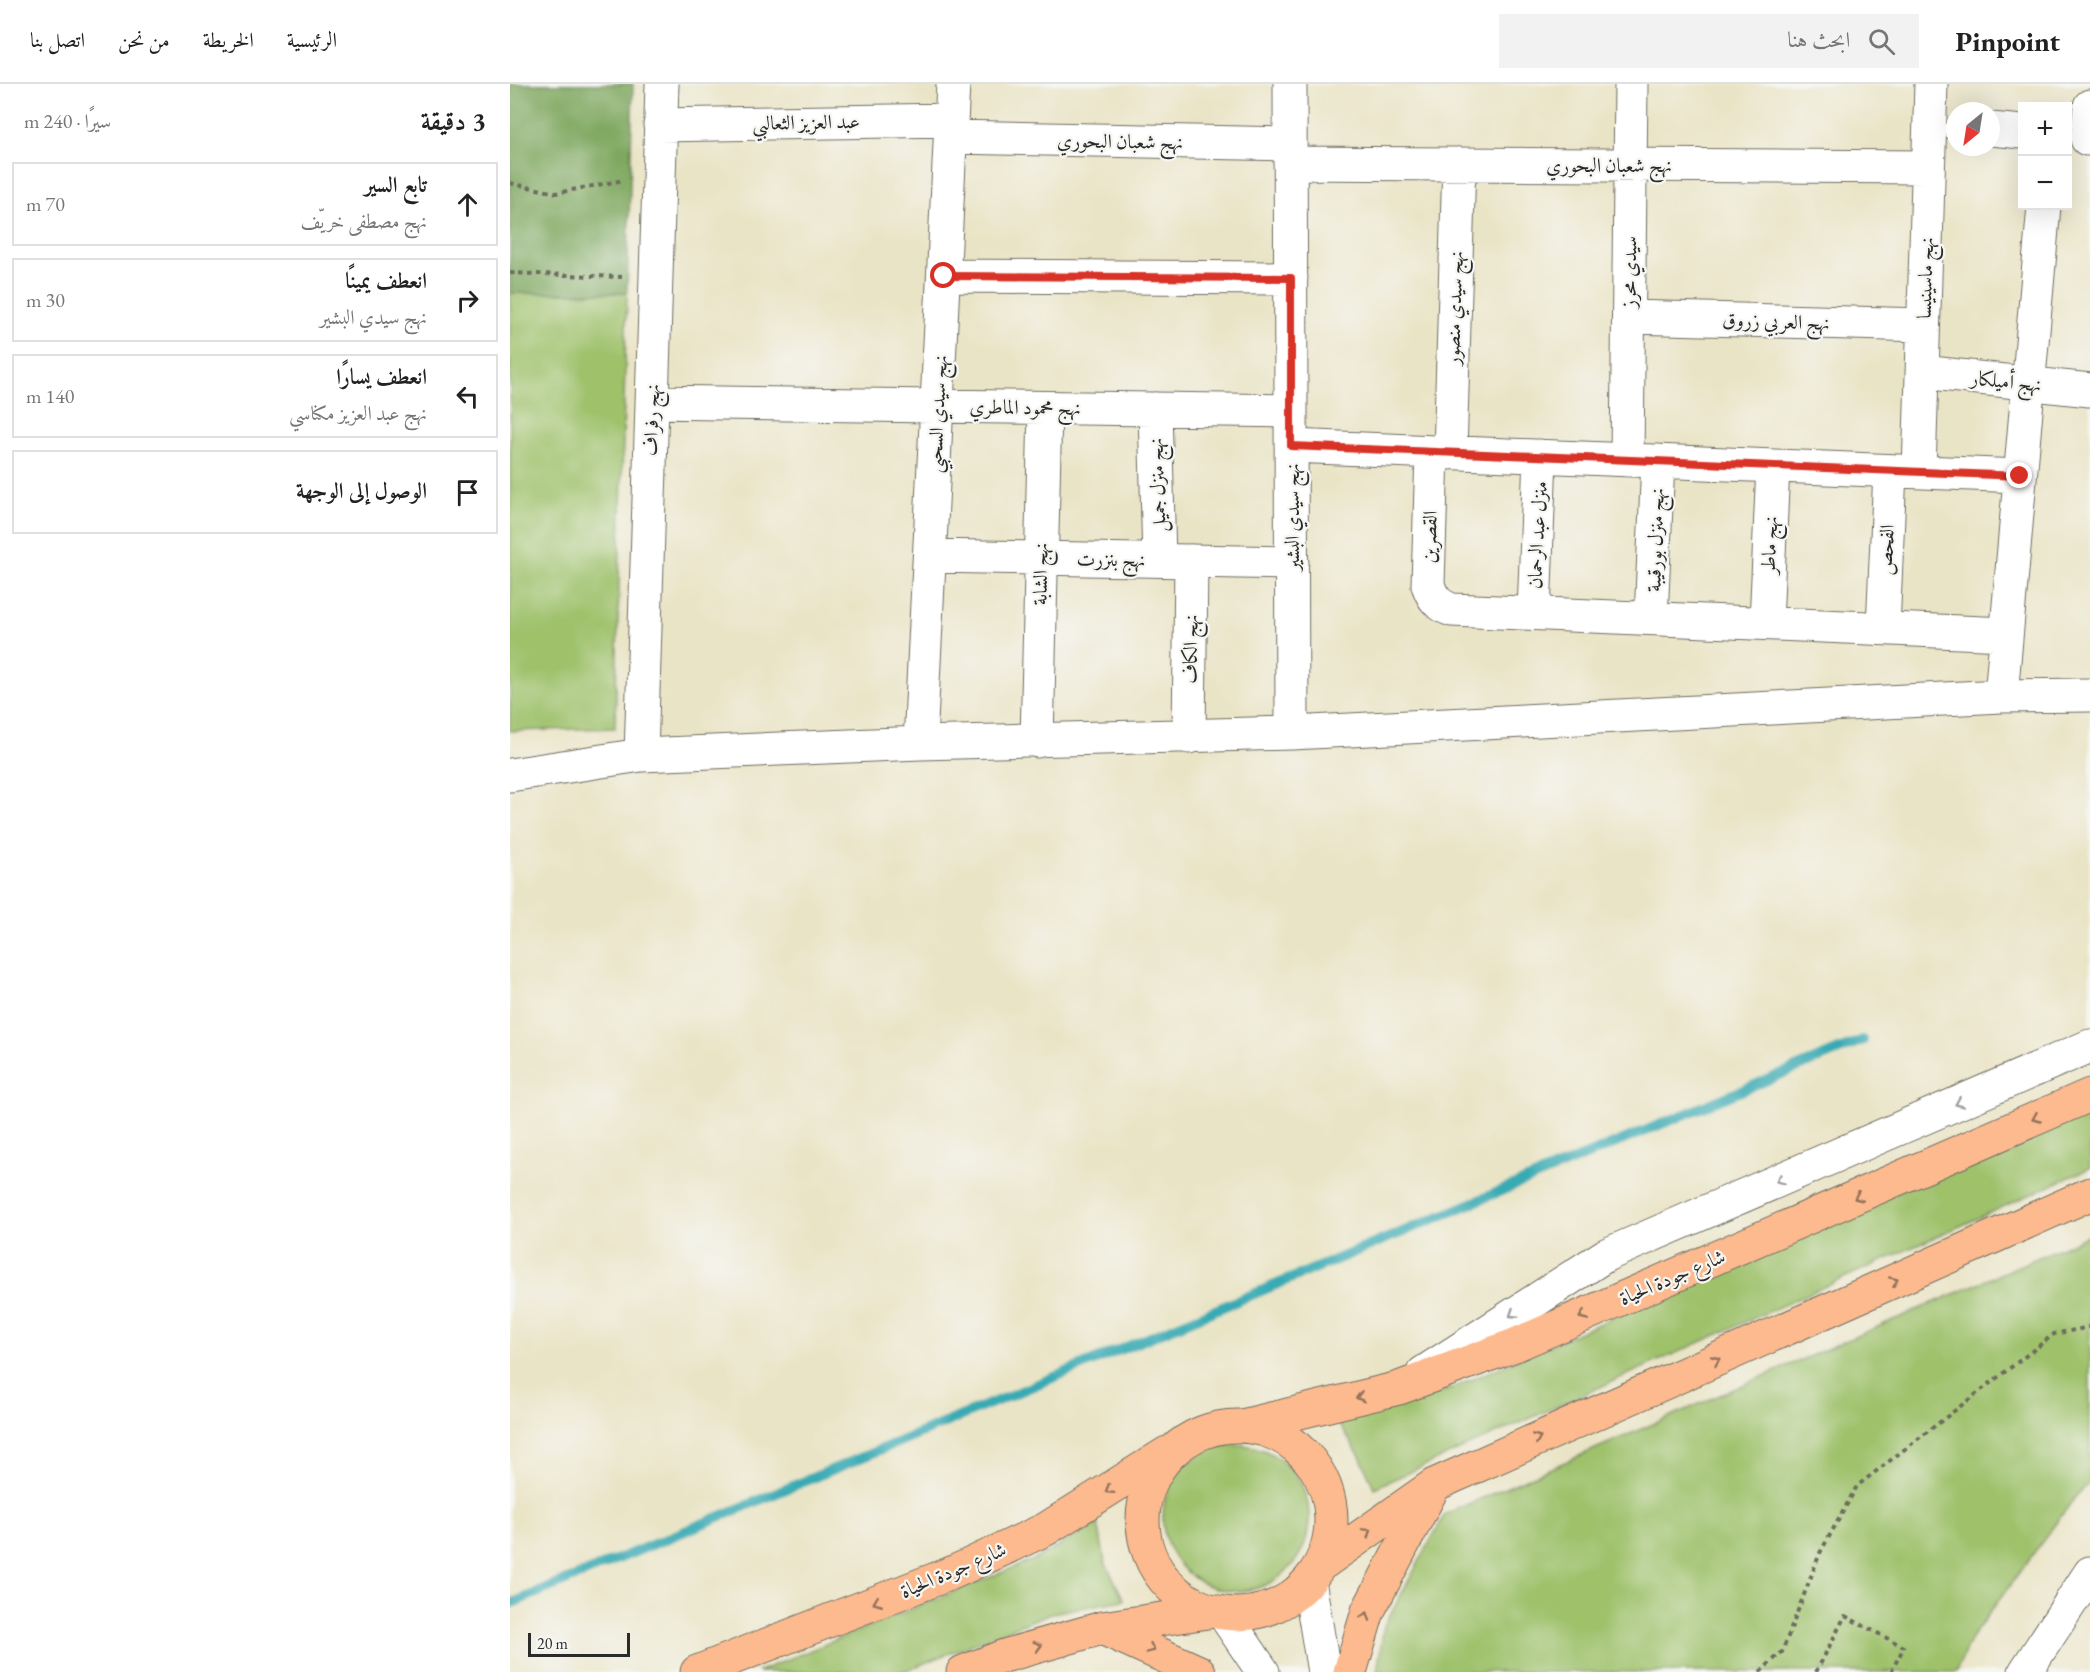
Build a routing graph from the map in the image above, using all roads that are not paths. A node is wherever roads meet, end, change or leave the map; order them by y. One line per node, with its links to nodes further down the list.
1 (662, 84): 8 (street, نهج رفراف)
2 (953, 84): 9 (street, نهج سيدي السحبي)
3 (1290, 84): 13 (street, نهج سيدي البشير)
4 (1631, 84): 15 (street, سيدي محرز)
5 (1931, 84): 7 (street, نهج ماسينيسا)
6 (2090, 106): 12 (street)
7 (1942, 124): 16 (street, نهج ماسينيسا)
8 (660, 125): 9 (street, عبد العزيز الثعالبي); 25 (street, نهج رفراف)
9 (951, 129): 13 (street, نهج شعبان البحوري); 18 (street, نهج سيدي السحبي)
10 (2000, 130): 11 (street)
11 (2018, 132)
12 (2082, 139)
13 (1290, 154): 14 (street, نهج شعبان البحوري); 19 (street, نهج سيدي البشير)
14 (1459, 164): 15 (street, نهج شعبان البحوري); 31 (street, نهج سيدي منصور)
15 (1630, 165): 16 (street, نهج شعبان البحوري); 20 (street, سيدي محرز)
16 (1929, 167): 21 (street, نهج ماسينيسا)
17 (2044, 210): 23 (street)
18 (944, 276): 19 (street); 26 (street, نهج سيدي السحبي)
19 (1291, 278): 29 (street, نهج سيدي البشير)
20 (1629, 317): 21 (street, نهج العربي زروق); 33 (street, سيدي محرز)
21 (1923, 325): 22 (street, نهج ماسينيسا)
22 (1922, 372): 23 (street, نهج أميلكار); 35 (street, نهج ماسينيسا)
23 (2028, 384): 24 (street, نهج أميلكار); 36 (street)
24 (2090, 390)
25 (652, 402): 26 (street, نهج محمود الماطري); 53 (street, نهج رفراف)
26 (937, 406): 27 (street, نهج محمود الماطري); 37 (street, نهج سيدي السحبي)
27 (1045, 408): 28 (street, نهج محمود الماطري); 38 (street, نهج الشابة)
28 (1155, 409): 29 (street, نهج محمود الماطري); 39 (street, نهج منزل جميل)
29 (1291, 411): 30 (street, نهج سيدي البشير)
30 (1291, 446): 31 (street); 41 (street, نهج سيدي البشير)
31 (1441, 452): 32 (street); 42 (street, القصرين)
32 (1540, 456): 33 (street); 42 (street, منزل عبد الرحمان)
33 (1642, 460): 34 (street); 43 (street, نهج منزل بورقيبة)
34 (1773, 466): 35 (street); 44 (street, نهج ماطر)
35 (1904, 471): 36 (street); 45 (street, الفحص)
36 (2020, 476): 46 (street)
37 (930, 556): 38 (street, نهج بنزرت); 52 (street, نهج سيدي السحبي)
38 (1040, 558): 39 (street, نهج بنزرت); 51 (street, نهج الشابة)
39 (1159, 560): 40 (street, نهج بنزرت)
40 (1191, 561): 41 (street, نهج بنزرت); 50 (street, نهج الكاف)
41 (1292, 563): 49 (street, نهج سيدي البشير)
42 (1534, 613): 43 (street)
43 (1651, 618): 44 (street)
44 (1766, 623): 45 (street)
45 (1883, 628): 46 (street)
46 (2006, 634): 48 (street)
47 (2090, 695): 48 (street)
48 (2001, 696): 49 (street)
49 (1292, 733): 50 (street)
50 (1188, 736): 51 (street)
51 (1037, 741): 52 (street)
52 (920, 743): 53 (street)
53 (641, 755): 54 (street)
54 (510, 775)
55 (2090, 1046): 58 (street, one-way to 58)
56 (2090, 1095): 58 (highway, شارع جودة الحياة, one-way to 58)
57 (2090, 1194): 61 (highway, شارع جودة الحياة, one-way to 57)
58 (1399, 1388): 59 (highway, شارع جودة الحياة, one-way to 59)
59 (1242, 1426): 60 (highway, شارع جودة الحياة); 62 (highway, شارع جودة الحياة)
60 (1194, 1436): 64 (highway, شارع جودة الحياة); 66 (highway, شارع جودة الحياة, one-way to 66)
61 (1434, 1485): 62 (highway, شارع جودة الحياة, one-way to 61); 71 (highway, one-way to 61)
62 (1314, 1573): 64 (highway, شارع جودة الحياة); 70 (street)
63 (2090, 1573): 72 (street)
64 (1218, 1612): 65 (highway, شارع جودة الحياة); 69 (street)
65 (1102, 1628): 67 (highway, شارع جودة الحياة, one-way to 65); 68 (highway, one-way to 68)
66 (697, 1672)
67 (963, 1672)
68 (1199, 1672)
69 (1263, 1672)
70 (1324, 1672)
71 (1350, 1672)
72 (2025, 1672)

